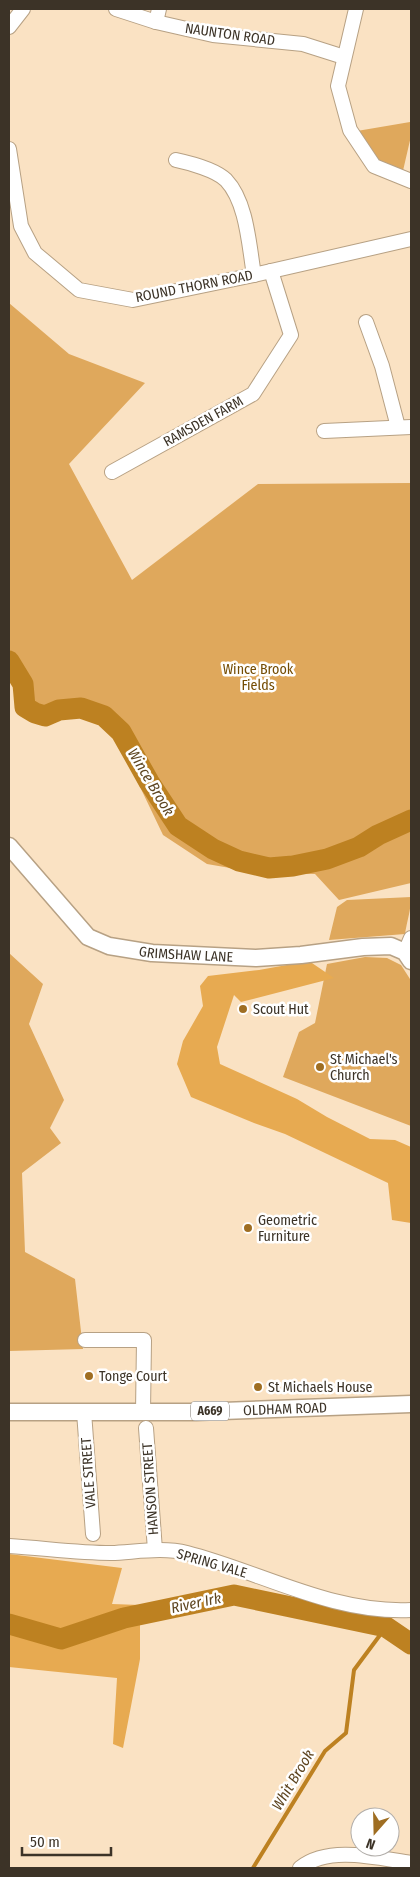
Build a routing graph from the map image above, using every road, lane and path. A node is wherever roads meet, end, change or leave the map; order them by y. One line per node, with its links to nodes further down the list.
1 (23, 9): 5 (street)
2 (116, 9): 4 (street, NAUNTON ROAD)
3 (356, 9): 6 (street)
4 (158, 16): 6 (street, NAUNTON ROAD)
5 (9, 27)
6 (344, 57): 9 (street)
7 (9, 149): 12 (street, ROUND THORN ROAD)
8 (176, 160): 12 (street)
9 (411, 181)
10 (411, 239): 11 (street, ROUND THORN ROAD)
11 (271, 271): 12 (street, ROUND THORN ROAD); 16 (street, RAMSDEN FARM)
12 (254, 275)
13 (366, 322): 14 (street)
14 (405, 427): 15 (street)
15 (324, 431)
16 (112, 472)
17 (9, 846): 18 (main road, GRIMSHAW LANE)
18 (409, 952)
19 (85, 1340): 23 (street, HANSON STREET)
20 (411, 1404): 23 (main road, OLDHAM ROAD / A669)
21 (9, 1412): 22 (main road, OLDHAM ROAD / A669)
22 (84, 1412): 23 (main road, OLDHAM ROAD / A669); 24 (street, VALE STREET)
23 (144, 1420): 26 (street, HANSON STREET)
24 (93, 1534)
25 (9, 1546): 26 (street, SPRING VALE)
26 (154, 1550): 27 (street, SPRING VALE)
27 (411, 1610)
28 (411, 1863): 29 (street)
29 (302, 1867)

